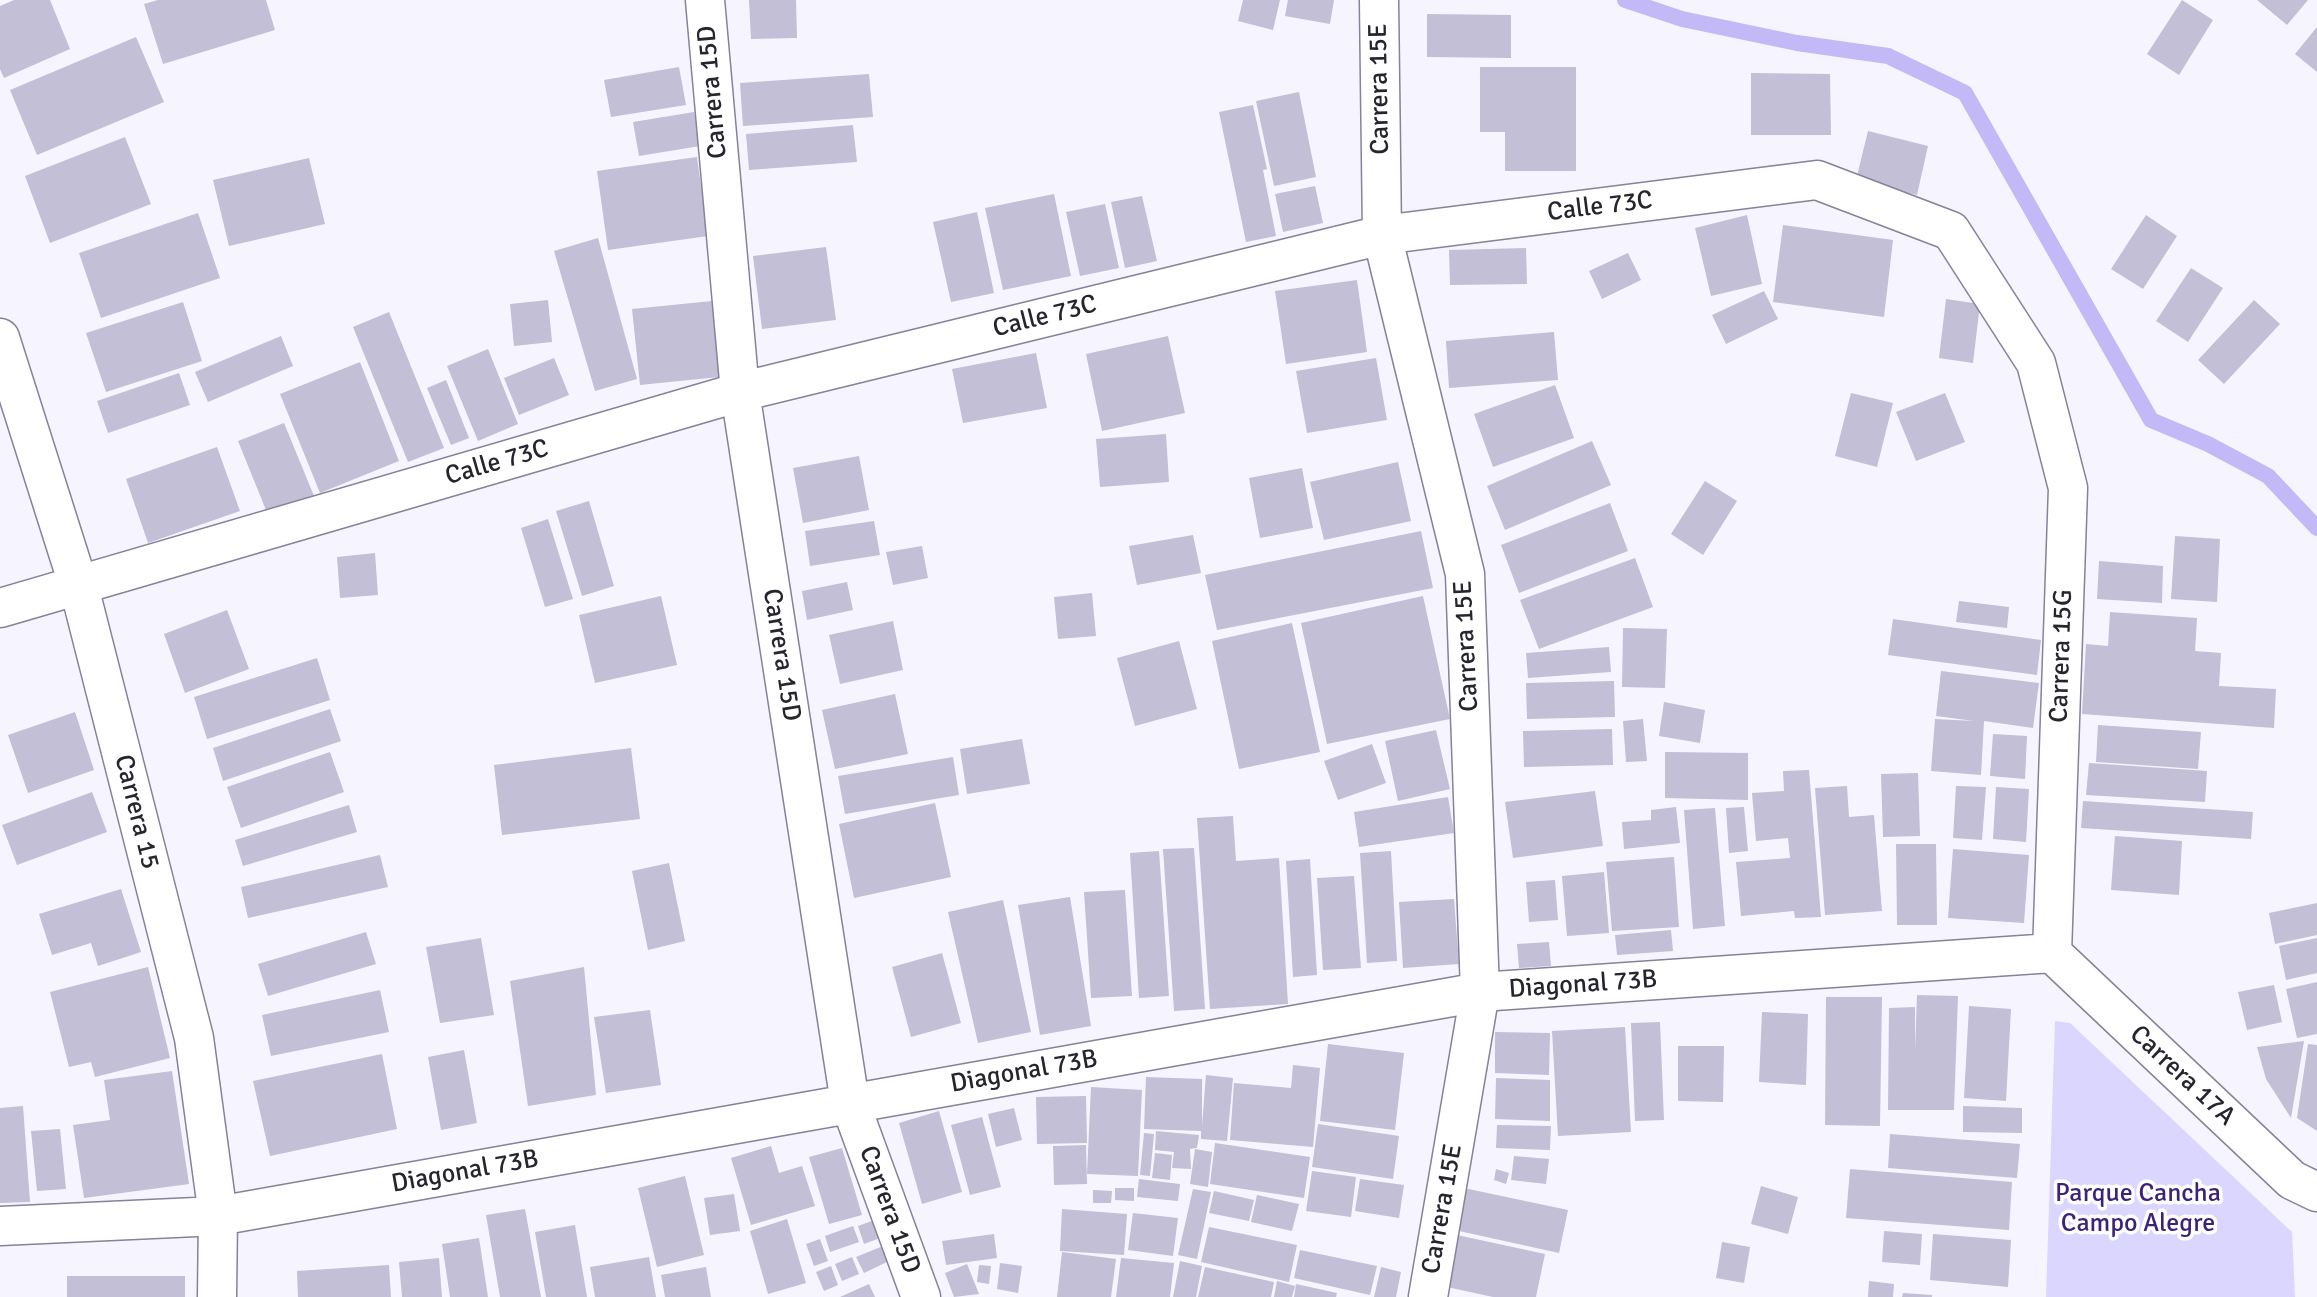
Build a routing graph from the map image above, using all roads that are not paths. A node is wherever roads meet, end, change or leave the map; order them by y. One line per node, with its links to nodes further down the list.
1 (705, 0): 6 (street, Carrera 15D)
2 (1379, 0): 3 (street, Carrera 15E)
3 (1382, 234): 5 (street, Calle 73C); 6 (street, Calle 73C); 10 (street, Carrera 15E)
4 (0, 338): 7 (street, Carrera 15)
5 (2035, 363): 9 (street, Carrera 15G)
6 (740, 392): 7 (street, Calle 73C); 11 (street, Carrera 15D)
7 (79, 587): 8 (street, Calle 73C); 13 (street, Carrera 15)
8 (0, 608)
9 (2052, 953): 10 (street, Diagonal 73B); 12 (street, Carrera 17A)
10 (1480, 992): 11 (street, Diagonal 73B); 17 (street, Carrera 15E)
11 (850, 1102): 13 (street, Diagonal 73B); 16 (street, Carrera 15D)
12 (2317, 1192)
13 (218, 1216): 14 (street, Diagonal 73B); 15 (street, Carrera 15)
14 (0, 1226)
15 (217, 1297)
16 (921, 1297)
17 (1428, 1297)

